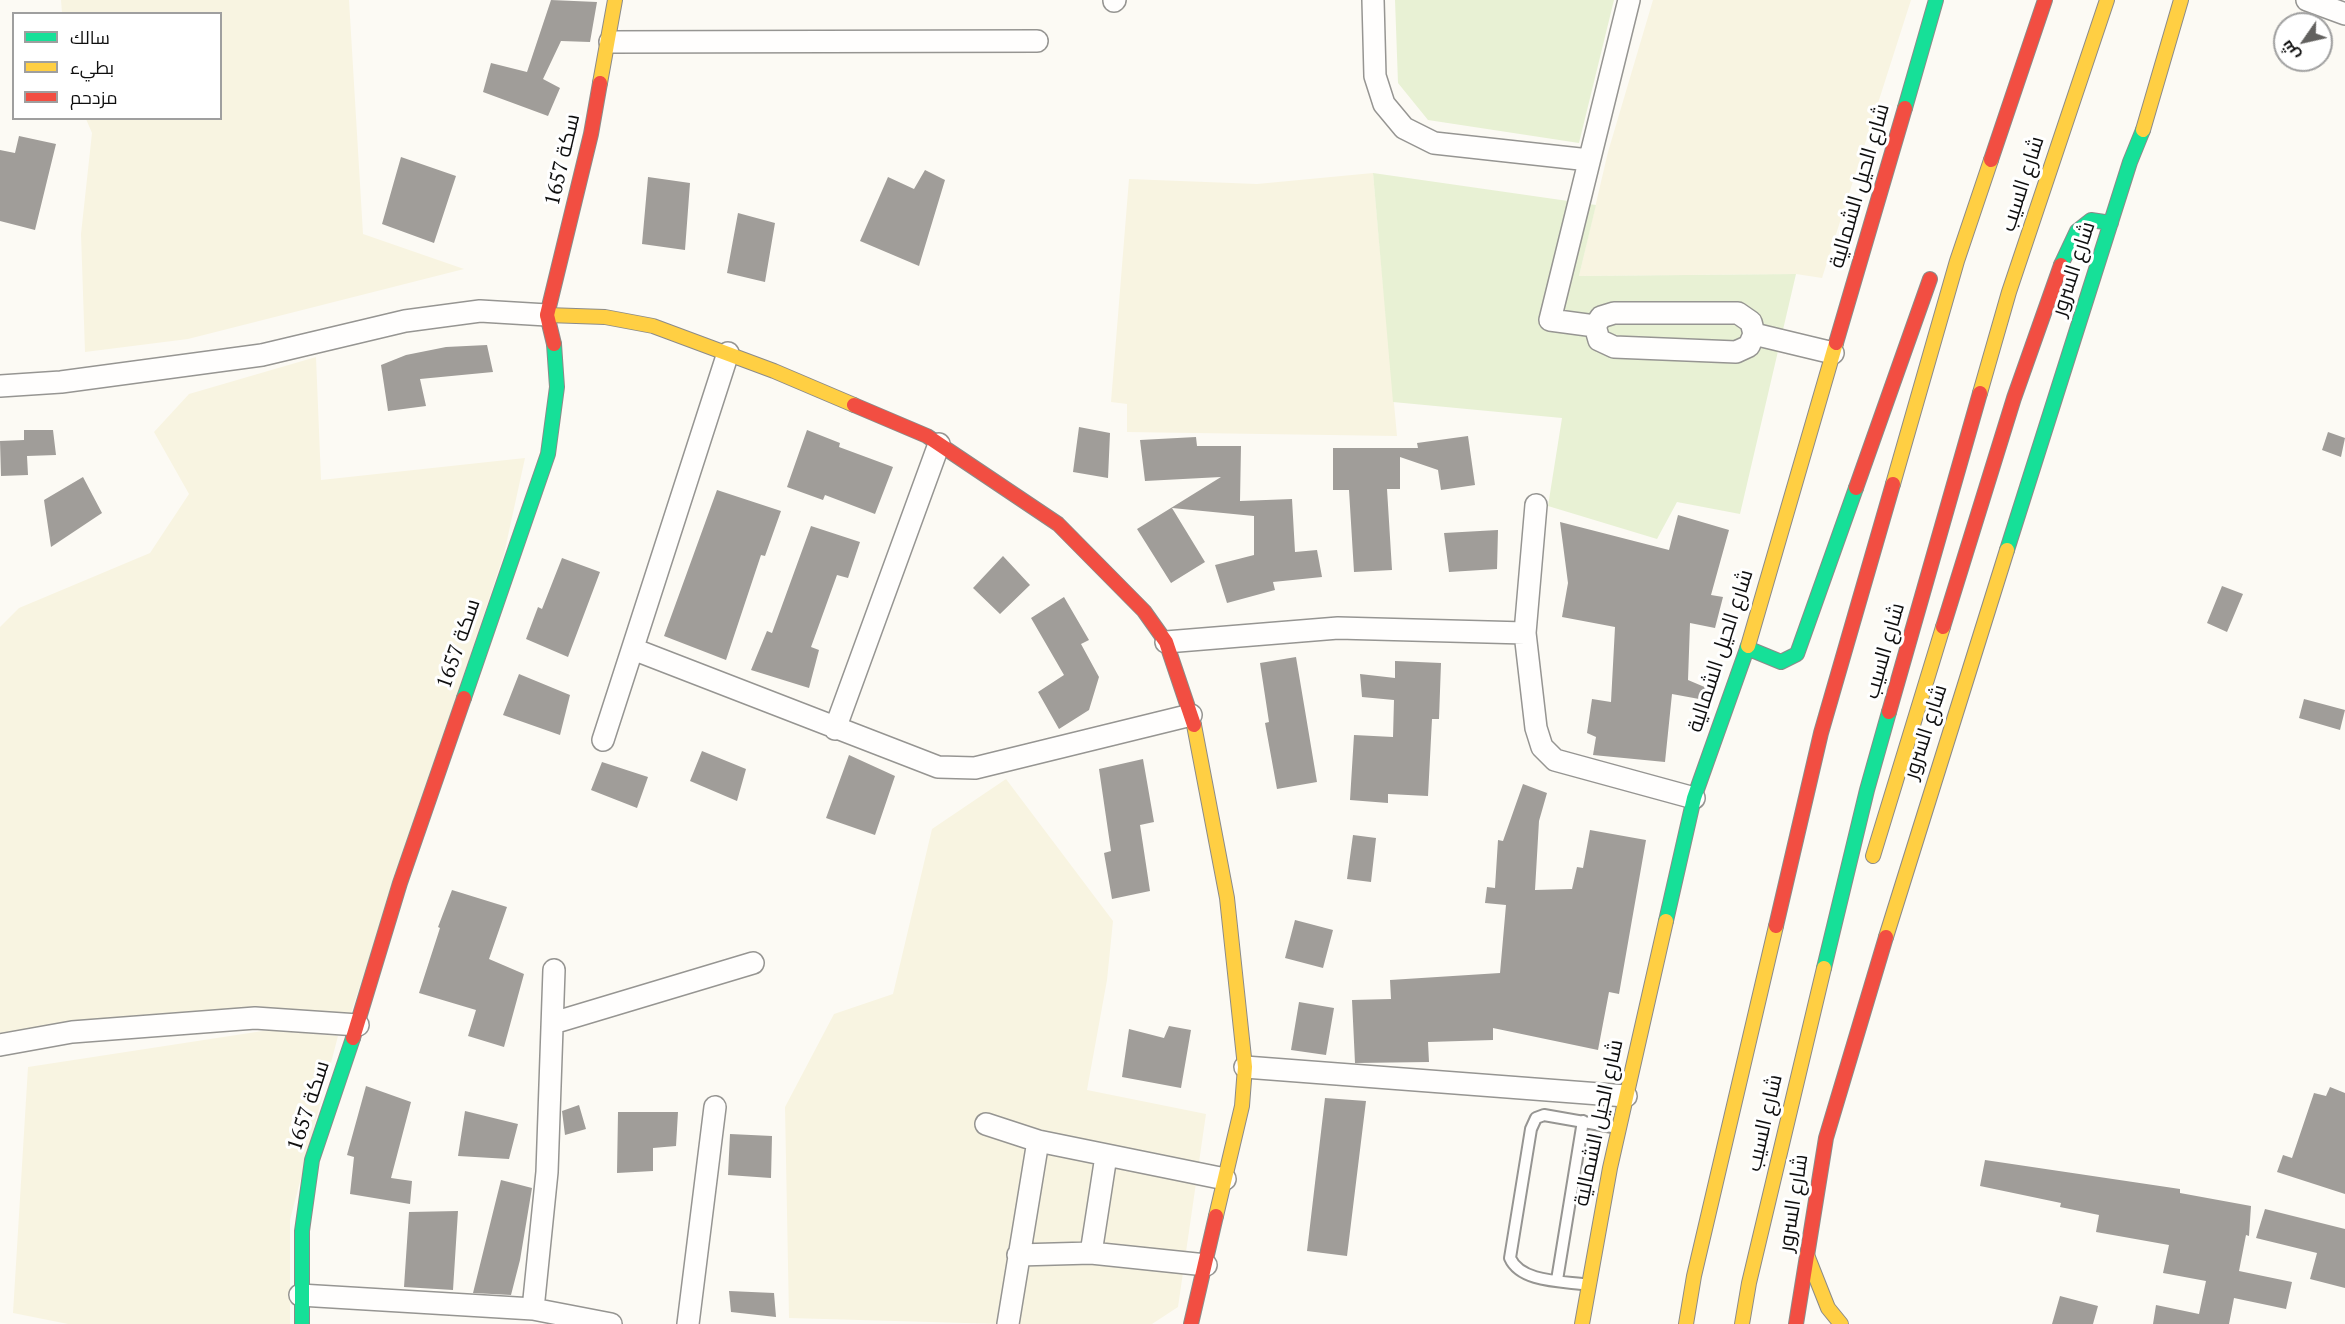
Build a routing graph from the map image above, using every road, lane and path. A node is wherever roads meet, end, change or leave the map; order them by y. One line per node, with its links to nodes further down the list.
1 (615, 0): 12 (main road, سكة 1657)
2 (1373, 0): 13 (street)
3 (1629, 0): 13 (street)
4 (1936, 0): 21 (main road, شارع الحيل الشمالية)
5 (2045, 0): 65 (main road, شارع السيب)
6 (2107, 0): 40 (main road, شارع السيب)
7 (2181, 0): 14 (main road, شارع السرور)
8 (2307, 0): 9 (street)
9 (2345, 14)
10 (2160, 22): 14 (main road, شارع السرور)
11 (1037, 41): 12 (street)
12 (610, 42): 17 (main road, سكة 1657)
13 (1590, 160): 18 (street)
14 (2130, 162): 15 (main road, شارع السرور)
15 (2111, 222): 33 (main road); 52 (main road, شارع السرور)
16 (1934, 268): 27 (main road)
17 (547, 315): 20 (main road); 22 (street); 38 (main road, سكة 1657)
18 (1595, 326): 19 (street); 19 (street)
19 (1754, 334): 21 (street)
20 (728, 353): 23 (main road); 28 (street)
21 (1833, 353): 27 (main road, شارع الحيل الشمالية)
22 (0, 386)
23 (939, 444): 26 (main road); 30 (street)
24 (1536, 505): 25 (street)
25 (1526, 633): 26 (street); 32 (street)
26 (1166, 642): 29 (main road)
27 (1747, 648): 32 (main road, شارع الحيل الشمالية)
28 (633, 649): 30 (street); 31 (street)
29 (1191, 715): 30 (street); 41 (main road)
30 (835, 729)
31 (603, 740)
32 (1694, 798): 42 (main road, شارع الحيل الشمالية)
33 (1867, 873)
34 (1843, 952): 40 (main road)
35 (753, 963): 37 (street)
36 (554, 970): 37 (street)
37 (553, 1023): 57 (street)
38 (358, 1025): 39 (street); 56 (main road, سكة 1657)
39 (0, 1045)
40 (1805, 1046): 66 (main road, شارع السيب)
41 (1245, 1067): 42 (street); 49 (main road)
42 (1626, 1096): 46 (main road, شارع الحيل الشمالية)
43 (715, 1107): 61 (street)
44 (1583, 1122): 46 (lane); 54 (lane); 54 (lane)
45 (986, 1124): 47 (street)
46 (1619, 1128): 55 (main road, شارع الحيل الشمالية)
47 (1038, 1141): 48 (street); 51 (street)
48 (1106, 1155): 49 (street); 50 (street)
49 (1225, 1179): 53 (main road)
50 (1091, 1253): 51 (street); 53 (street)
51 (1018, 1254): 62 (street)
52 (1807, 1254): 67 (main road, شارع السرور); 68 (main road)
53 (1206, 1265): 63 (main road)
54 (1557, 1280): 55 (lane)
55 (1589, 1285): 64 (main road, شارع الحيل الشمالية)
56 (300, 1295): 57 (street); 59 (main road, سكة 1657)
57 (533, 1309): 58 (street)
58 (554, 1319): 60 (street)
59 (302, 1324)
60 (611, 1324)
61 (688, 1324)
62 (1008, 1324)
63 (1191, 1324)
64 (1582, 1324)
65 (1686, 1324)
66 (1742, 1324)
67 (1796, 1324)
68 (1841, 1324)

